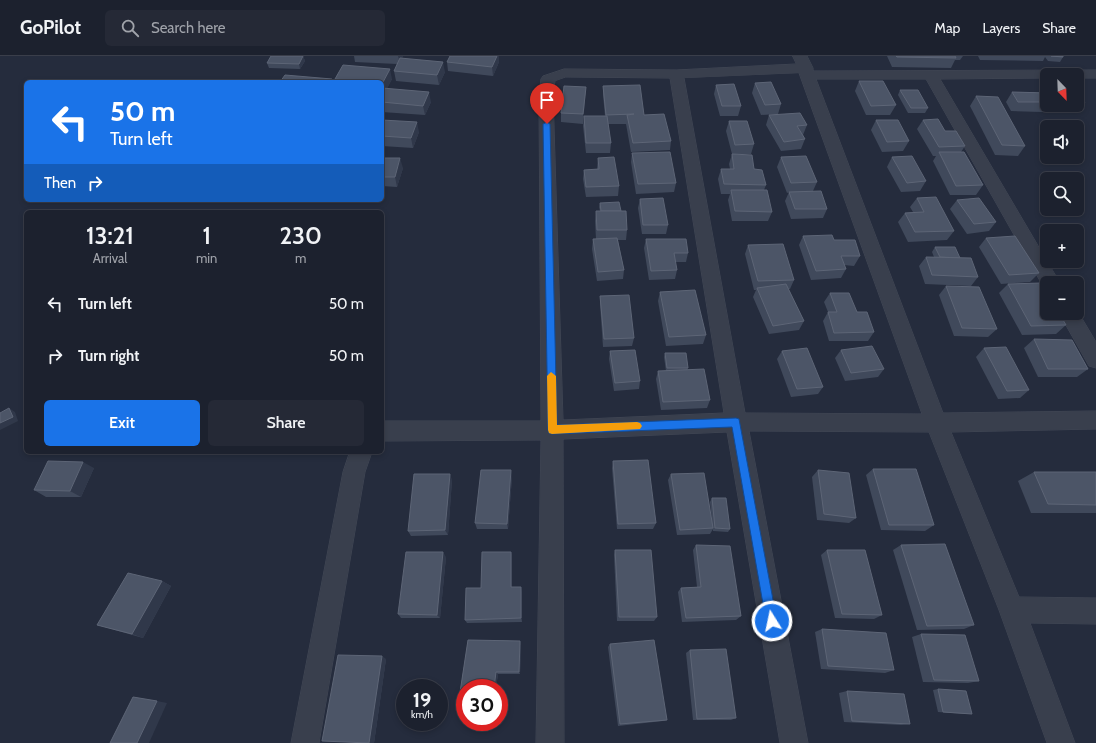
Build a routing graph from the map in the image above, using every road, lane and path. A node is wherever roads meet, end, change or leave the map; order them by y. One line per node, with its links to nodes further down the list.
1 (805, 66): 2 (street); 4 (street); 10 (street)
2 (676, 74): 9 (street); 11 (street)
3 (1094, 74): 4 (street)
4 (931, 75): 5 (street)
5 (1047, 276)
6 (1073, 320): 7 (street)
7 (1096, 360)
8 (1096, 420): 10 (street)
9 (736, 422): 10 (street); 11 (street); 18 (street)
10 (936, 423): 14 (street)
11 (552, 430): 12 (street); 17 (street)
12 (384, 431)
13 (360, 454): 16 (street)
14 (1012, 610): 15 (street); 19 (street)
15 (1096, 611)
16 (305, 743)
17 (550, 743)
18 (794, 743)
19 (1062, 743)

